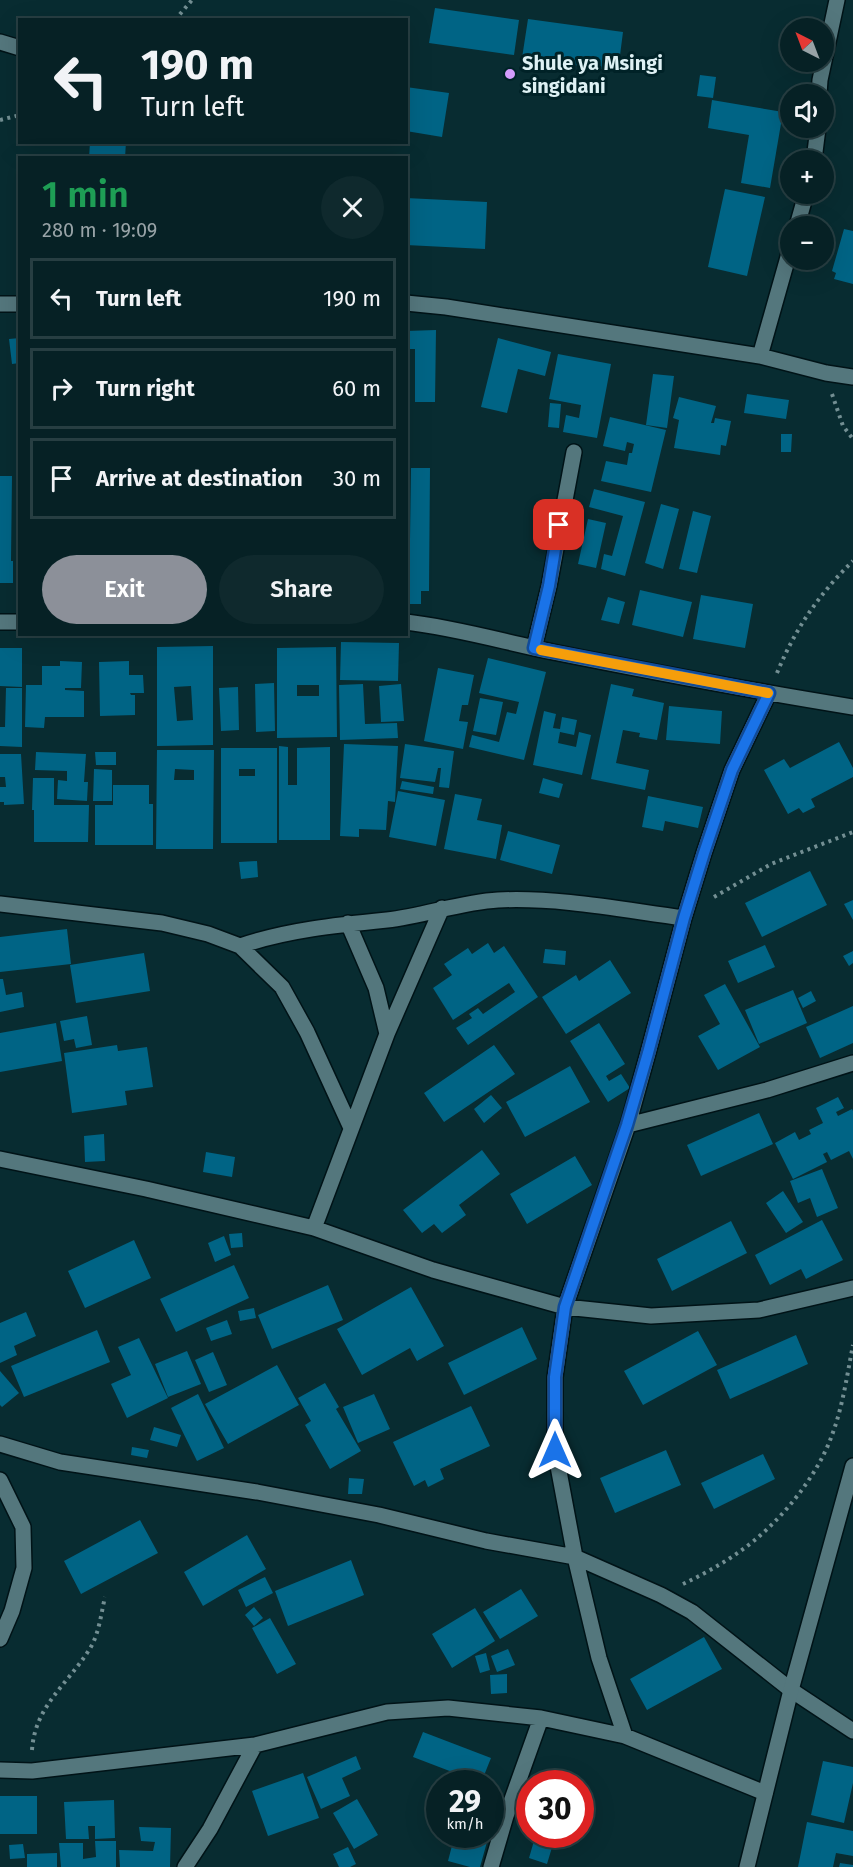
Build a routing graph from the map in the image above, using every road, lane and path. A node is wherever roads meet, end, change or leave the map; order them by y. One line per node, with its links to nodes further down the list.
1 (192, 0): 3 (path)
2 (837, 0): 6 (street)
3 (178, 18)
4 (0, 42): 5 (street)
5 (18, 47)
6 (820, 84)
7 (18, 115): 8 (path)
8 (0, 120)
9 (784, 270): 13 (street)
10 (408, 303): 13 (street)
11 (0, 304): 12 (street)
12 (18, 304)
13 (760, 356): 14 (street)
14 (826, 373): 15 (street); 16 (path)
15 (853, 377)
16 (853, 439)
17 (574, 452): 22 (street)
18 (853, 561): 23 (path)
19 (0, 622): 20 (street)
20 (18, 622)
21 (408, 622): 22 (street)
22 (534, 648): 23 (street)
23 (769, 693): 24 (street); 28 (street)
24 (853, 707)
25 (853, 832): 28 (path)
26 (0, 904): 30 (street)
27 (442, 909): 28 (street); 29 (street); 31 (street)
28 (684, 918): 33 (street)
29 (348, 923): 30 (street); 31 (street)
30 (240, 946): 34 (street)
31 (387, 1034): 34 (street)
32 (853, 1064): 33 (street)
33 (627, 1125): 38 (street)
34 (351, 1128): 36 (street)
35 (0, 1159): 36 (street)
36 (314, 1228): 38 (street)
37 (853, 1288): 38 (street)
38 (565, 1307): 43 (street)
39 (853, 1345): 44 (path)
40 (0, 1444): 43 (street)
41 (853, 1466): 47 (street)
42 (0, 1480): 46 (street)
43 (575, 1557): 44 (street); 50 (street)
44 (661, 1595): 47 (street)
45 (105, 1597): 53 (path)
46 (0, 1639)
47 (790, 1690): 49 (street); 54 (street)
48 (541, 1718): 50 (street); 51 (street); 56 (street)
49 (853, 1731)
50 (625, 1736): 54 (street)
51 (255, 1745): 53 (street); 55 (street)
52 (0, 1770): 53 (street)
53 (32, 1771)
54 (765, 1793): 57 (street)
55 (185, 1867)
56 (491, 1867)
57 (747, 1867)

